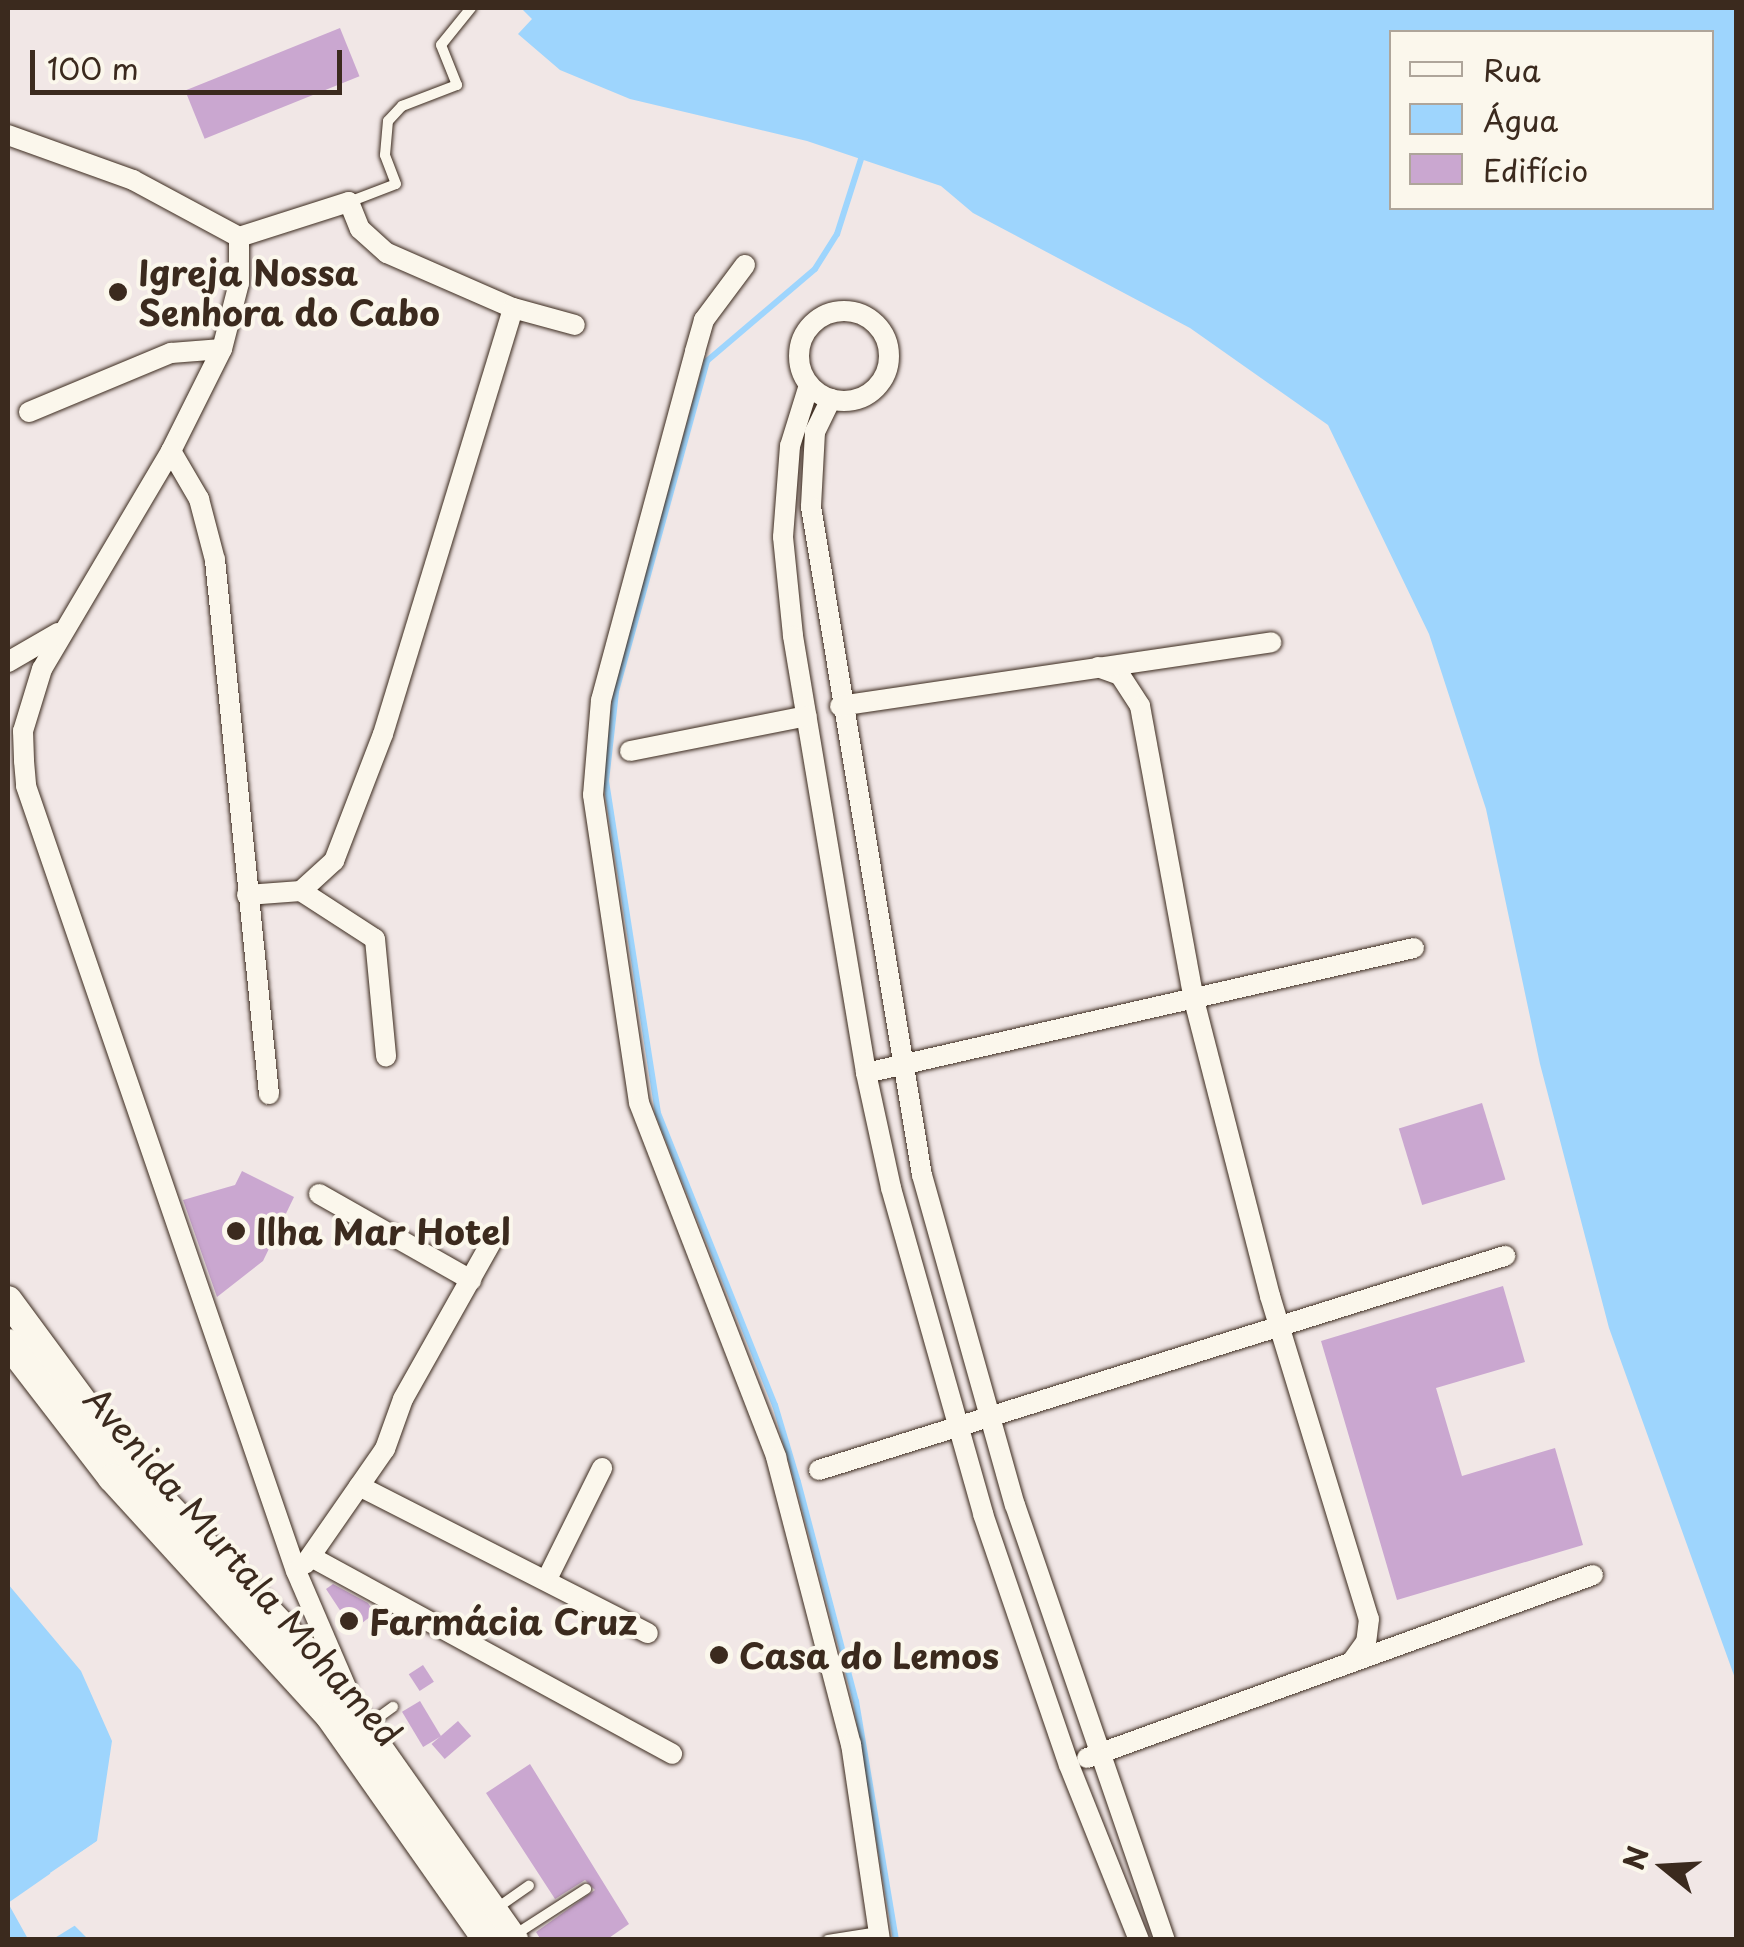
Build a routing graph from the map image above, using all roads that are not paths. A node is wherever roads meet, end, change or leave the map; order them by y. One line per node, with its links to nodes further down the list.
1 (470, 8): 3 (lane)
2 (8, 134): 4 (street)
3 (348, 202): 4 (street); 6 (street)
4 (239, 236): 8 (street)
5 (745, 265): 55 (street)
6 (512, 308): 7 (street); 22 (street)
7 (575, 325)
8 (222, 349): 11 (street); 12 (street)
9 (810, 385): 10 (street); 10 (street); 18 (street)
10 (831, 399): 17 (street)
11 (29, 412)
12 (172, 451): 13 (street); 23 (street)
13 (71, 622): 15 (street); 21 (street)
14 (1271, 642): 16 (street)
15 (8, 662)
16 (1098, 667): 17 (street); 25 (street)
17 (840, 706): 27 (street)
18 (807, 716): 19 (street); 28 (street)
19 (630, 751)
20 (8, 781): 21 (street)
21 (36, 815): 42 (street, Avenida Murtala Mohamed)
22 (301, 891): 23 (street); 26 (street)
23 (247, 895): 29 (street)
24 (1414, 948): 25 (street)
25 (1194, 1000): 27 (street); 35 (street)
26 (386, 1056)
27 (899, 1066): 28 (street); 37 (street)
28 (866, 1073): 38 (street)
29 (269, 1094)
30 (319, 1194): 33 (street)
31 (493, 1239): 33 (street)
32 (1504, 1256): 35 (street)
33 (471, 1280): 41 (street)
34 (8, 1300): 48 (street, Avenida Murtala Mohamed)
35 (1280, 1330): 37 (street); 46 (street)
36 (8, 1343): 56 (street, Avenida Murtala Mohamed)
37 (989, 1416): 38 (street); 50 (street)
38 (956, 1426): 40 (street); 51 (street)
39 (602, 1468): 44 (street)
40 (819, 1470)
41 (359, 1486): 42 (street); 44 (street)
42 (305, 1564): 48 (street, Avenida Murtala Mohamed); 49 (street)
43 (1593, 1575): 46 (street)
44 (547, 1579): 45 (street)
45 (648, 1633)
46 (1352, 1661): 50 (street)
47 (394, 1708): 48 (lane)
48 (362, 1718): 54 (street, Avenida Murtala Mohamed)
49 (672, 1754)
50 (1097, 1754): 51 (street); 59 (street)
51 (1068, 1765): 58 (street)
52 (530, 1886): 54 (lane)
53 (586, 1889): 56 (lane)
54 (494, 1910): 56 (street, Avenida Murtala Mohamed)
55 (880, 1936): 57 (lane)
56 (504, 1938)
57 (828, 1940)
58 (1139, 1940)
59 (1165, 1940)

